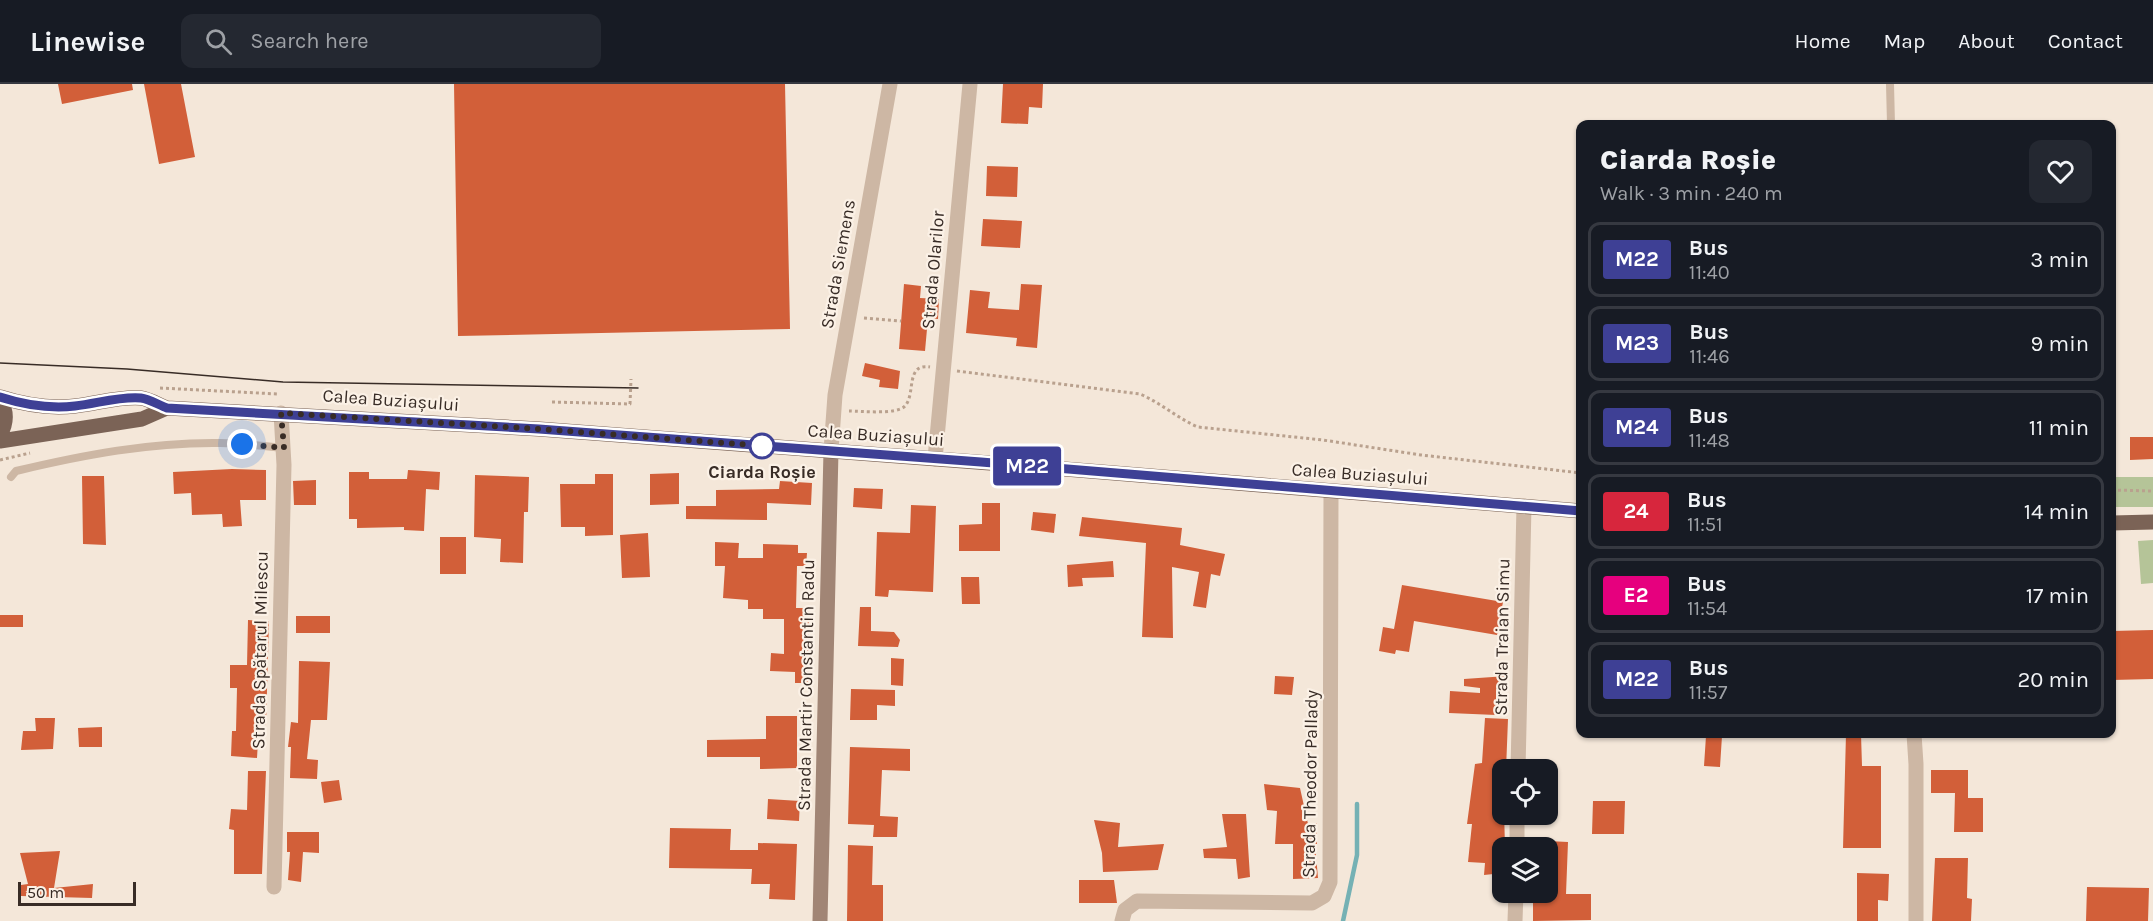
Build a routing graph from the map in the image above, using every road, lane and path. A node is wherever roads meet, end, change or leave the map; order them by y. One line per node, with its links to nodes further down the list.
1 (890, 84): 5 (street, Strada Siemens)
2 (970, 84): 7 (street, Strada Olarilor)
3 (1890, 84): 4 (lane)
4 (1891, 120)
5 (849, 316): 6 (path); 19 (street, Strada Siemens)
6 (901, 321)
7 (944, 369): 14 (path, Calea Buziașului); 20 (street, Strada Olarilor); 21 (path, Calea Buziașului)
8 (631, 379): 12 (path)
9 (153, 388): 10 (path)
10 (278, 394)
11 (0, 398): 13 (main road, Calea Buziașului); 16 (main road)
12 (552, 402)
13 (167, 408): 15 (main road, Calea Buziașului); 17 (main road, Calea Buziașului)
14 (847, 411)
15 (281, 413): 18 (street, Strada Spătarul Milescu); 19 (main road, Calea Buziașului)
16 (0, 435)
17 (0, 441)
18 (284, 448): 22 (lane); 32 (street, Strada Spătarul Milescu)
19 (831, 451): 20 (main road, Calea Buziașului); 34 (street, Strada Martir Constantin Radu)
20 (936, 459): 25 (main road, Calea Buziașului)
21 (1576, 472)
22 (11, 477)
23 (2116, 490): 24 (path)
24 (2153, 491)
25 (1331, 492): 26 (main road, Calea Buziașului); 35 (street, Strada Theodor Pallady)
26 (1524, 506): 27 (main road, Calea Buziașului); 31 (street, Strada Traian Simu)
27 (1576, 511)
28 (2153, 522): 29 (main road)
29 (2116, 523)
30 (1914, 738): 37 (street)
31 (1518, 759)
32 (274, 887)
33 (1516, 903): 36 (street)
34 (820, 921)
35 (1122, 921)
36 (1515, 921)
37 (1916, 921)

